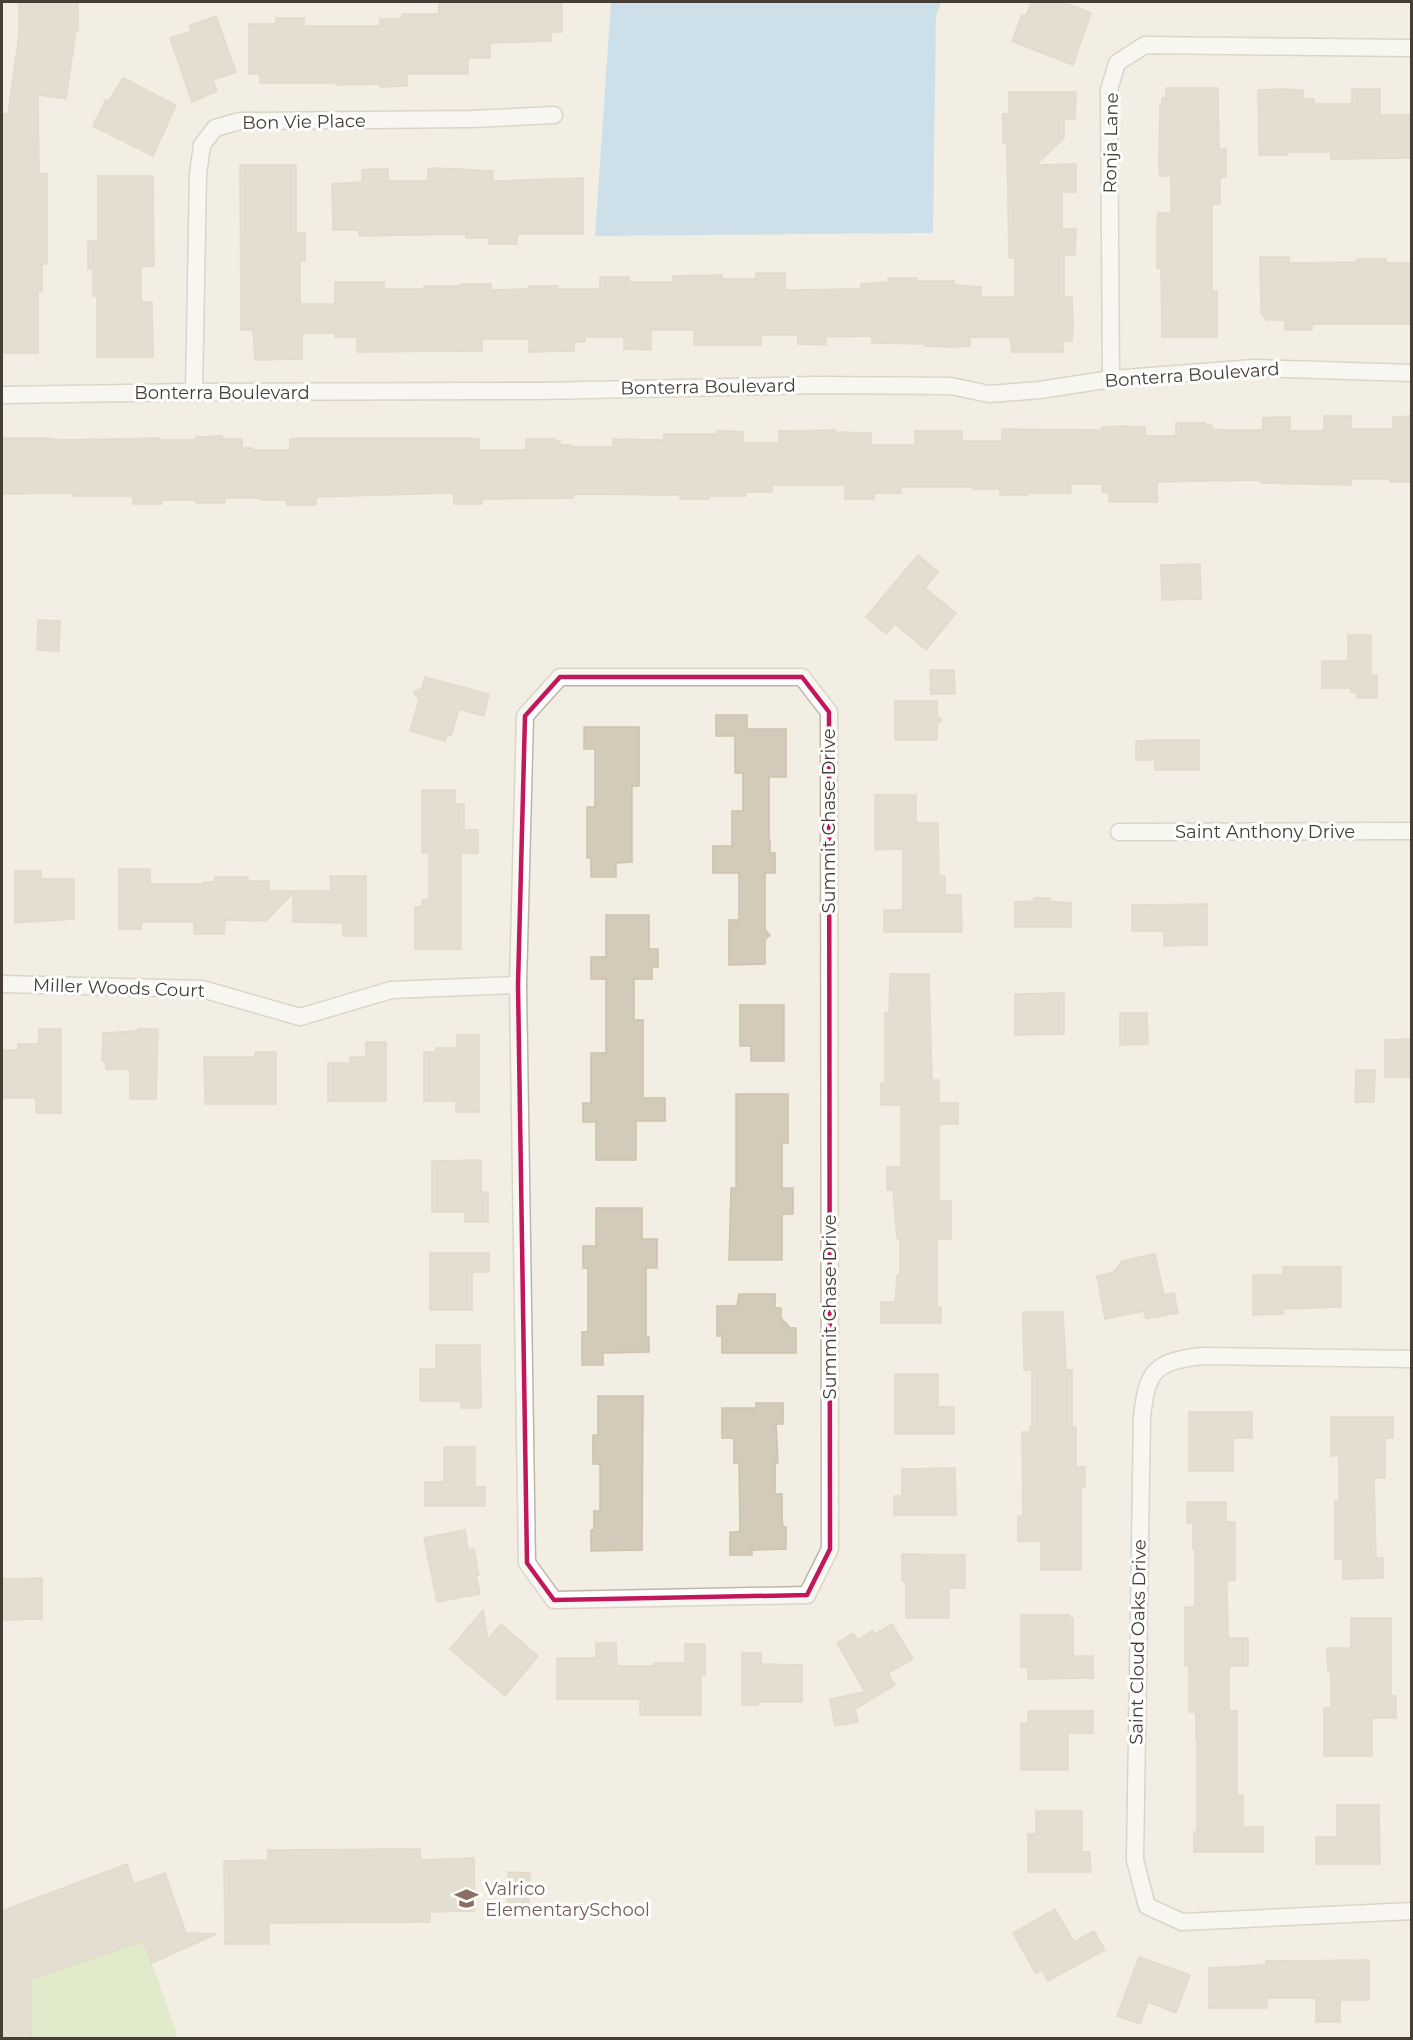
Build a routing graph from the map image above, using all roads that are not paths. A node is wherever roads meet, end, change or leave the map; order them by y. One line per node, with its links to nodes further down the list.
1 (1412, 48): 4 (street, Ronja Lane)
2 (554, 115): 5 (street, Bon Vie Place)
3 (1412, 373): 4 (street, Bonterra Boulevard)
4 (1111, 379): 5 (street, Bonterra Boulevard)
5 (194, 392): 6 (street, Bonterra Boulevard)
6 (2, 396)
7 (1412, 831): 8 (street, Saint Anthony Drive)
8 (1119, 832)
9 (2, 984): 10 (street, Miller Woods Court)
10 (518, 985): 10 (street, Summit Chase Drive)
11 (1412, 1359): 12 (street, Saint Cloud Oaks Drive)
12 (1412, 1911)

